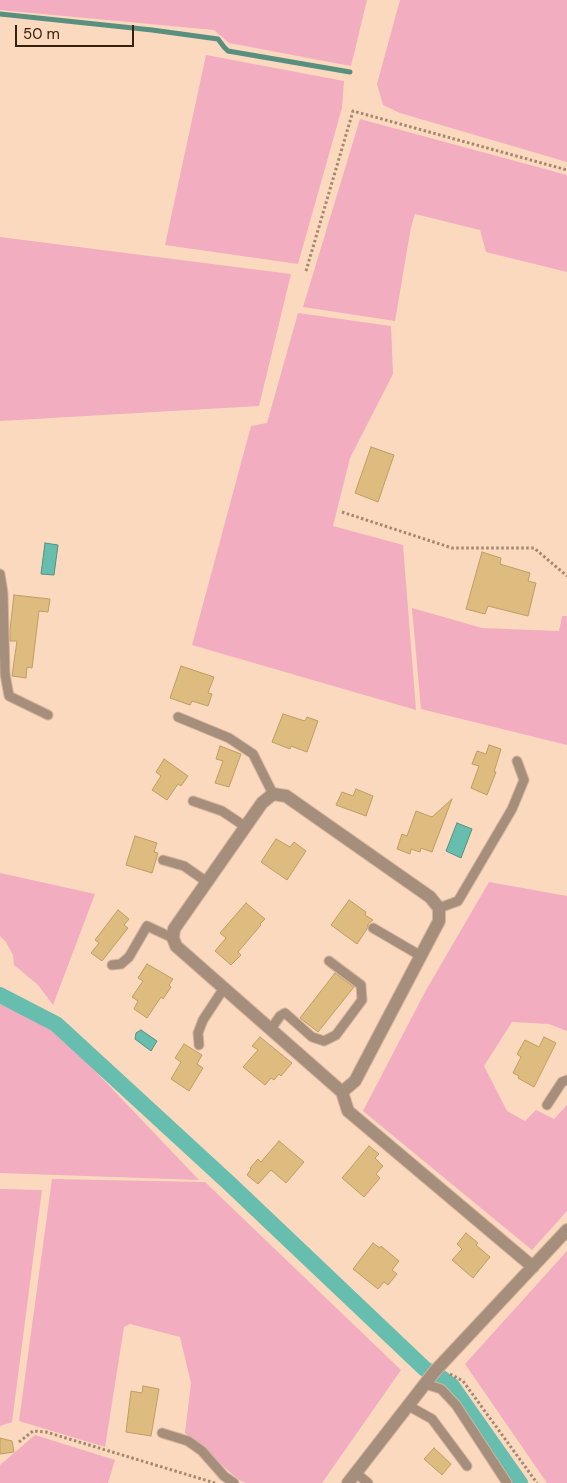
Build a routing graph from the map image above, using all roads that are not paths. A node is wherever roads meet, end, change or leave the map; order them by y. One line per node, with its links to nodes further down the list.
1 (0, 574): 2 (lane)
2 (48, 715)
3 (178, 717): 5 (lane)
4 (517, 761): 10 (lane)
5 (273, 794): 7 (street); 10 (street)
6 (193, 801): 7 (lane)
7 (246, 827): 9 (street)
8 (163, 860): 9 (lane)
9 (207, 882): 12 (street)
10 (439, 908): 13 (street)
11 (373, 928): 13 (lane)
12 (173, 938): 15 (lane); 16 (street)
13 (421, 956): 20 (street)
14 (329, 961): 17 (lane)
15 (112, 965)
16 (224, 988): 17 (street); 18 (lane)
17 (271, 1029): 20 (street)
18 (199, 1046)
19 (567, 1080): 21 (lane)
20 (342, 1092): 23 (street)
21 (546, 1105)
22 (567, 1230): 23 (street)
23 (533, 1267): 24 (street)
24 (425, 1384): 25 (street); 31 (lane)
25 (407, 1405): 27 (lane); 28 (street)
26 (162, 1433): 29 (lane)
27 (467, 1466)
28 (352, 1478): 30 (lane)
29 (234, 1483)
30 (368, 1483)
31 (508, 1483)

